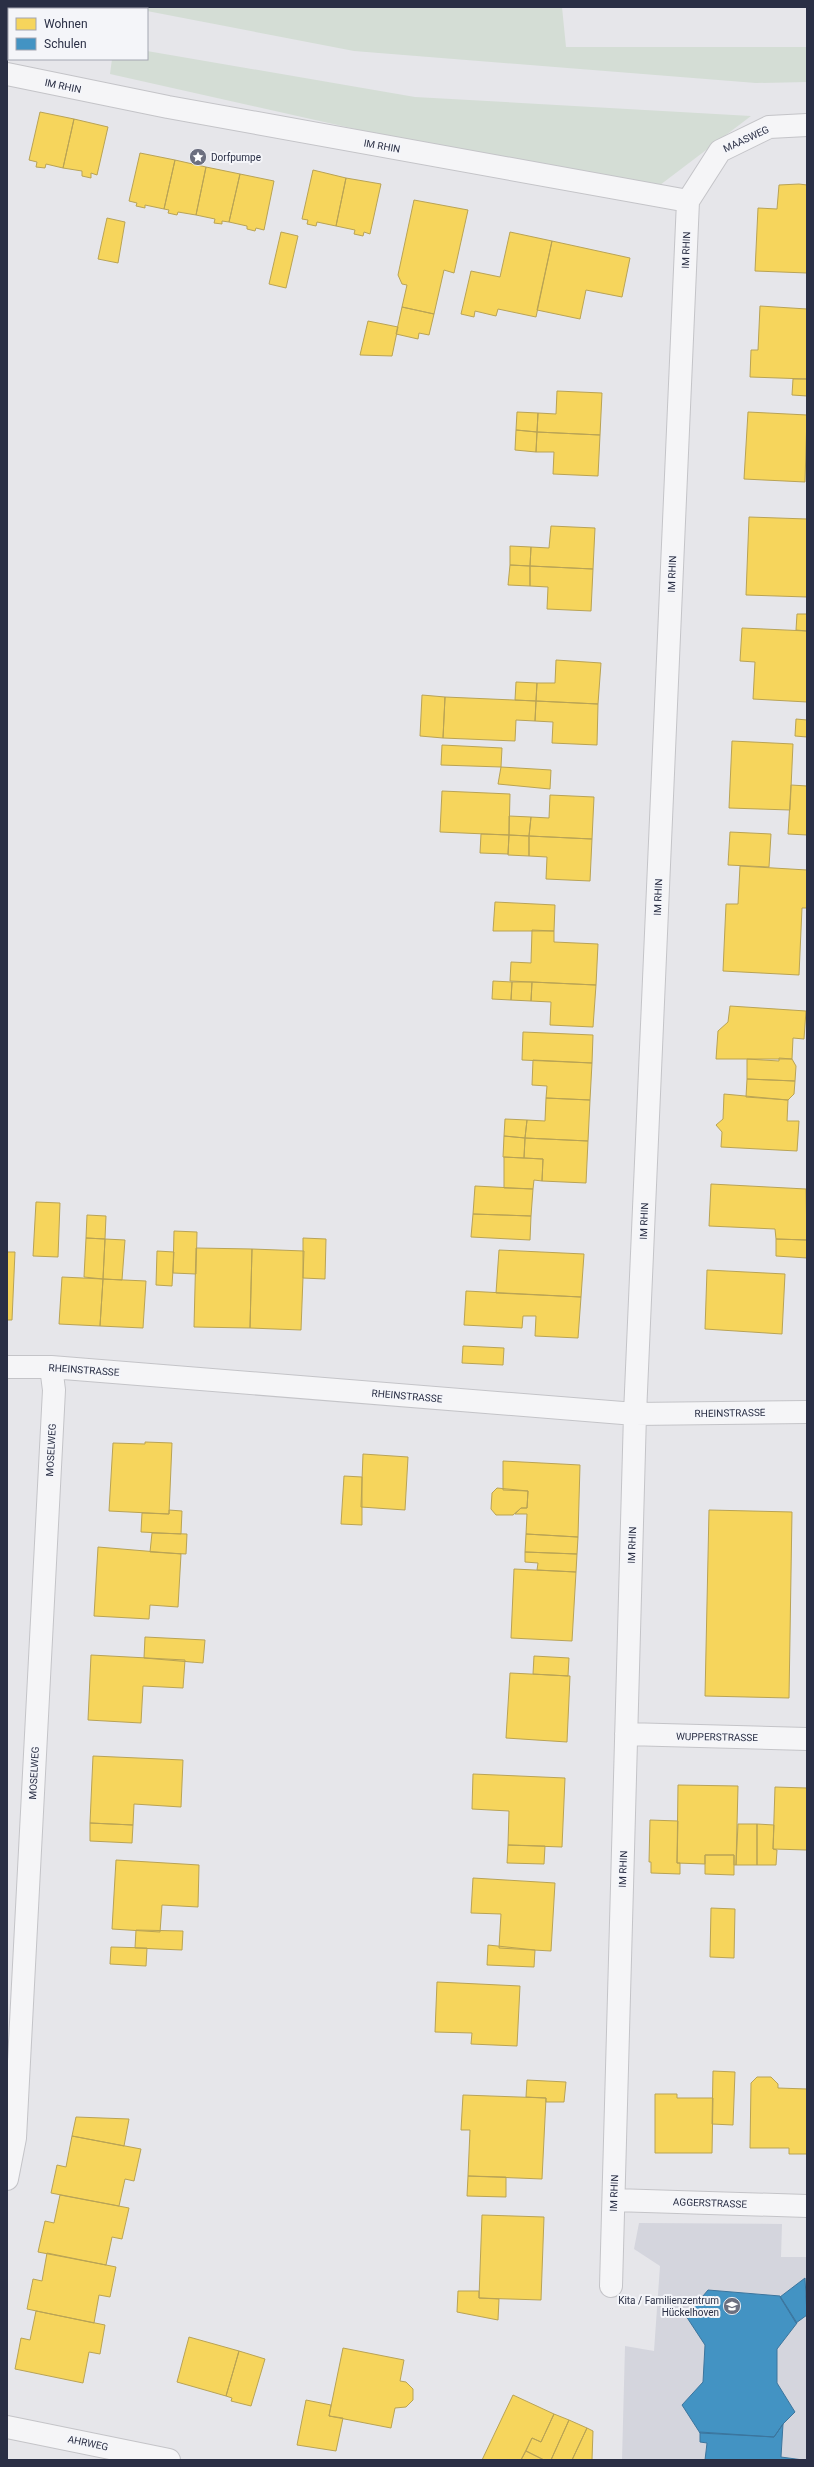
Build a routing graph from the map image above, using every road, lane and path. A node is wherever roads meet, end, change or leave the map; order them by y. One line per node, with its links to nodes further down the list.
1 (7, 74): 3 (street, IM RHIN)
2 (807, 125): 3 (street, MAASWEG)
3 (688, 201): 7 (street, IM RHIN)
4 (7, 1367): 5 (street, RHEINSTRASSE)
5 (51, 1367): 7 (street, RHEINSTRASSE); 10 (street, MOSELWEG)
6 (807, 1412): 7 (street, RHEINSTRASSE)
7 (635, 1414): 8 (street, IM RHIN)
8 (626, 1734): 9 (street, WUPPERSTRASSE); 11 (street, IM RHIN)
9 (807, 1739)
10 (7, 2179)
11 (614, 2200): 12 (street, AGGERSTRASSE); 13 (street, IM RHIN)
12 (807, 2206)
13 (611, 2286)
14 (7, 2427): 15 (street, AHRWEG)
15 (169, 2460)

